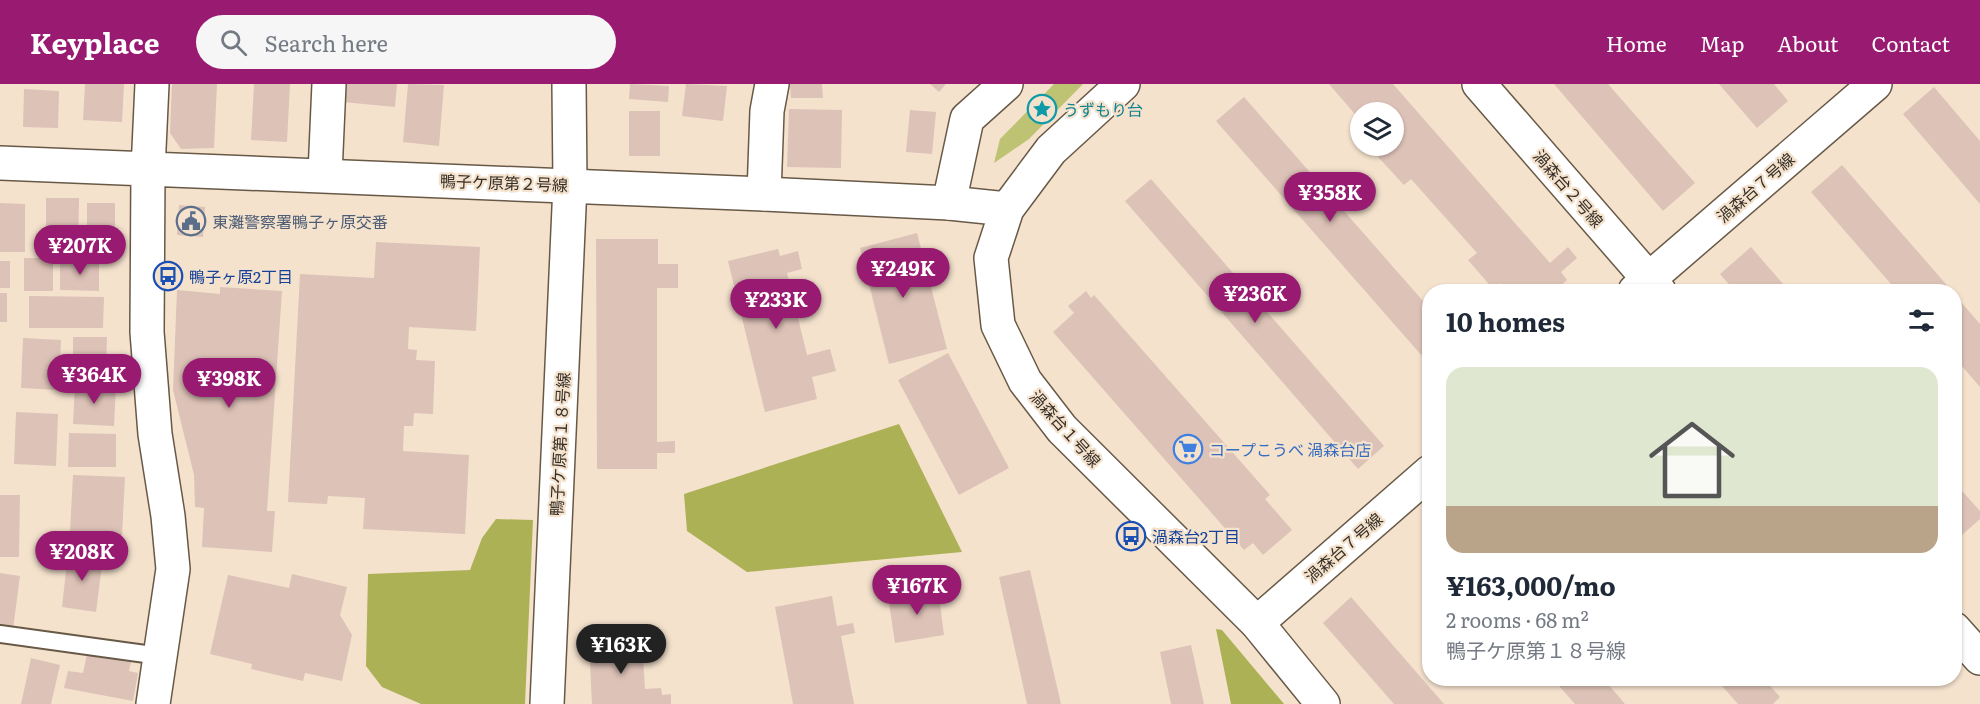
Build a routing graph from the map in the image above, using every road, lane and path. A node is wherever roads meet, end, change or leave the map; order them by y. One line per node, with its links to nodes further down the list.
1 (152, 84): 10 (street)
2 (329, 84): 11 (street)
3 (569, 84): 12 (street, 鴨子ケ原第１８号線)
4 (772, 84): 13 (street)
5 (1006, 84): 14 (street)
6 (1122, 84): 15 (street, 渦森台１号線)
7 (1479, 84): 16 (street, 渦森台２号線)
8 (1875, 84): 17 (street, 渦森台７号線)
9 (0, 163): 10 (street, 鴨子ケ原第２号線)
10 (148, 170): 11 (street, 鴨子ケ原第２号線); 22 (street)
11 (325, 174): 12 (street, 鴨子ケ原第２号線)
12 (570, 185): 13 (street, 鴨子ケ原第２号線); 25 (street, 鴨子ケ原第１８号線)
13 (764, 194): 14 (street, 鴨子ケ原第２号線)
14 (949, 202): 15 (street, 鴨子ケ原第２号線)
15 (1007, 209): 19 (street, 渦森台１号線)
16 (1646, 284)
17 (1651, 284)
18 (1422, 479): 19 (street, 渦森台７号線)
19 (1257, 623): 26 (street, 渦森台１号線)
20 (0, 634): 22 (lane)
21 (1962, 638): 23 (street)
22 (160, 656): 24 (street)
23 (1980, 658)
24 (153, 704)
25 (547, 704)
26 (1323, 704)

